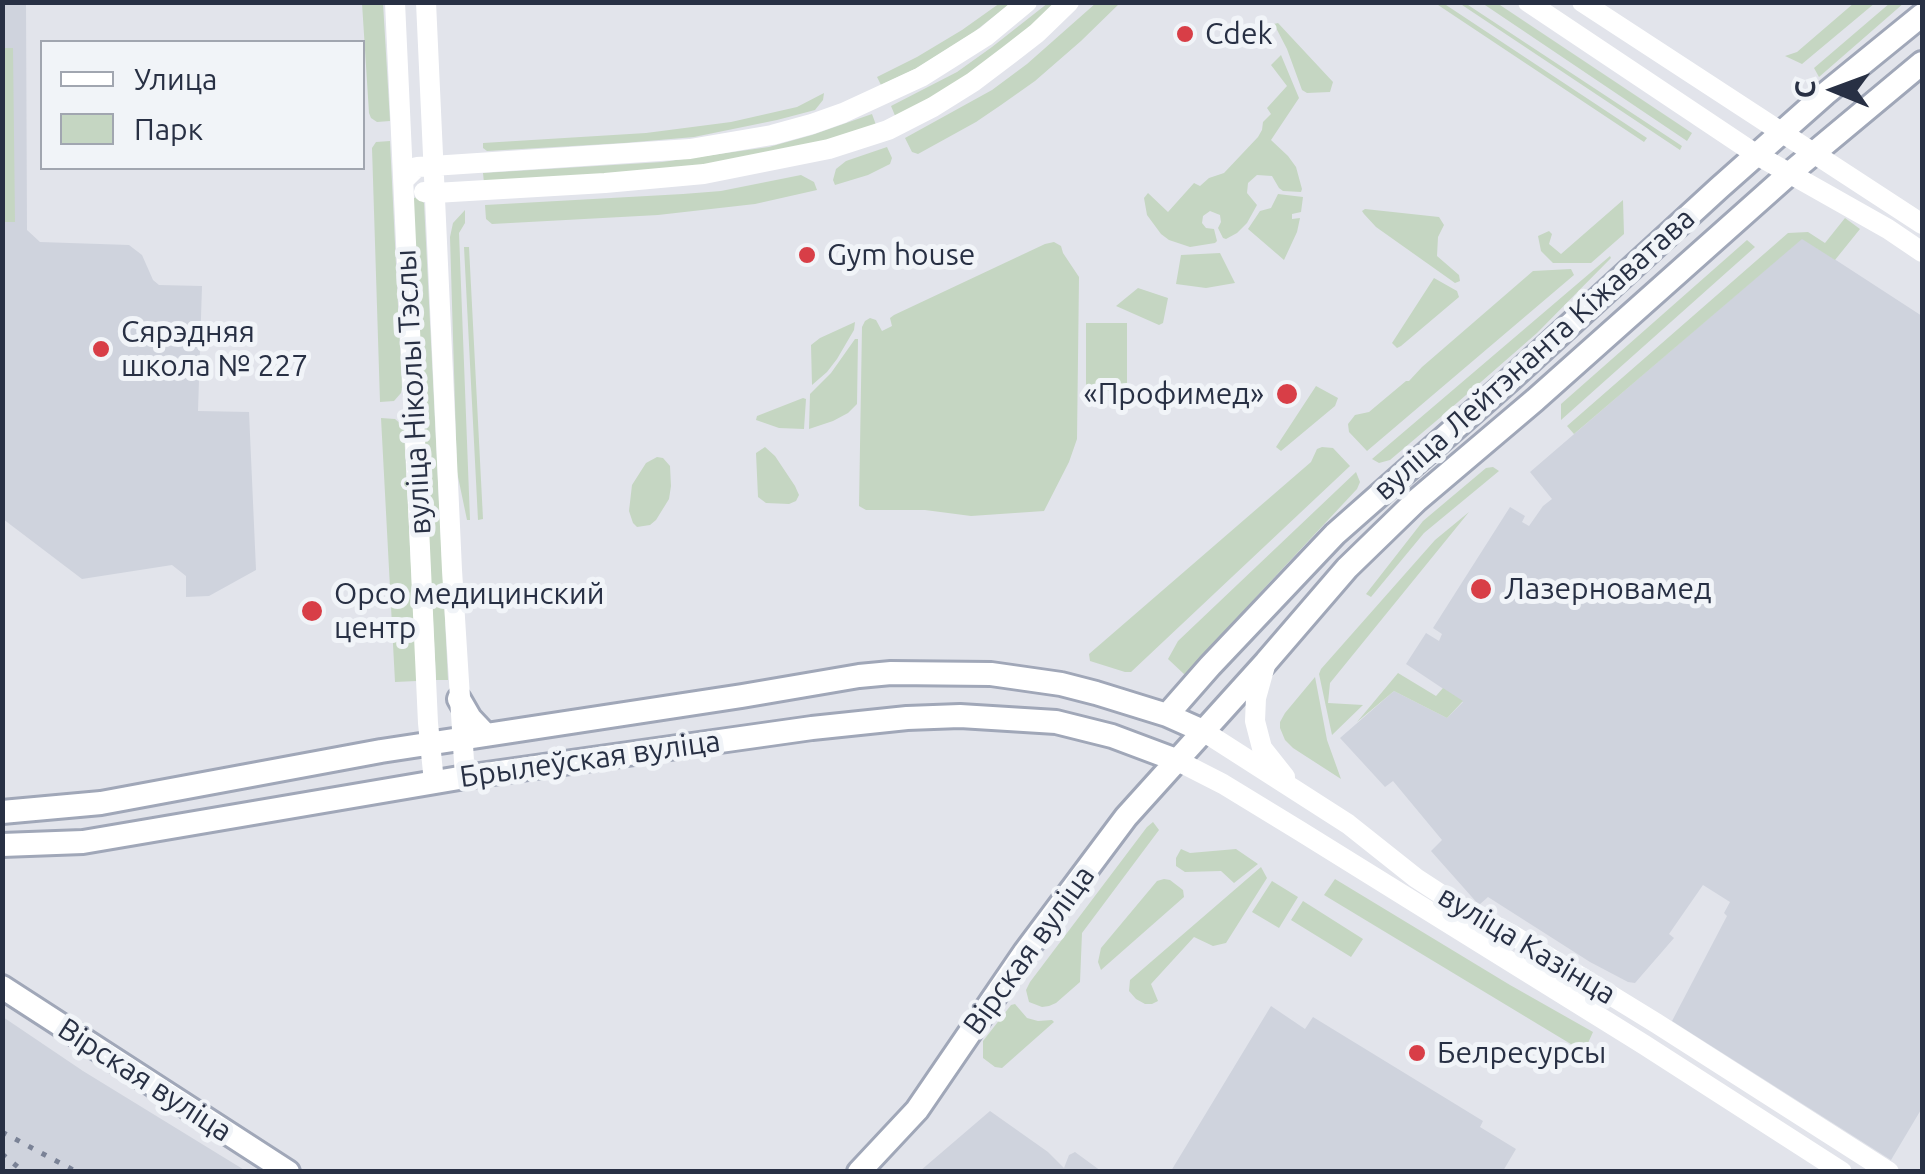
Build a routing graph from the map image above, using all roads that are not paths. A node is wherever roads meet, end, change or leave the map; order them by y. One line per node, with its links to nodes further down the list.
1 (394, 2): 14 (main road, вуліца Ніколы Тэслы)
2 (426, 2): 12 (main road, вуліца Ніколы Тэслы)
3 (1027, 2): 12 (main road)
4 (1069, 2): 15 (main road)
5 (1528, 2): 11 (main road)
6 (1582, 2): 9 (main road)
7 (1922, 15): 9 (main road, вуліца Лейтэнанта Кіжаватава)
8 (1922, 63): 10 (main road, вуліца Лейтэнанта Кіжаватава)
9 (1782, 134): 10 (main road); 11 (main road, вуліца Лейтэнанта Кіжаватава)
10 (1813, 153): 13 (main road, вуліца Лейтэнанта Кіжаватава); 16 (main road)
11 (1757, 155): 13 (main road); 21 (main road, вуліца Лейтэнанта Кіжаватава)
12 (434, 166): 14 (main road); 15 (main road, вуліца Ніколы Тэслы)
13 (1790, 173): 17 (main road); 18 (main road, вуліца Лейтэнанта Кіжаватава)
14 (404, 180): 15 (main road); 23 (main road, вуліца Ніколы Тэслы)
15 (435, 193): 19 (main road, вуліца Ніколы Тэслы)
16 (1922, 224)
17 (1922, 252)
18 (1266, 662): 22 (main road, вуліца Лейтэнанта Кіжаватава); 30 (main road)
19 (459, 700): 24 (main road); 25 (main road, вуліца Ніколы Тэслы)
20 (690, 703): 21 (main road, Брылеўская вуліца); 24 (main road, Брылеўская вуліца); 26 (main road)
21 (1167, 716): 22 (main road, вуліца Казінца)
22 (1203, 731): 27 (main road, Вірская вуліца); 30 (main road, вуліца Казінца)
23 (429, 734): 25 (main road, Брылеўская вуліца); 29 (main road, вуліца Ніколы Тэслы); 31 (main road, Брылеўская вуліца)
24 (486, 736): 25 (main road, Брылеўская вуліца)
25 (462, 738): 28 (main road, вуліца Ніколы Тэслы)
26 (696, 745): 27 (main road, Брылеўская вуліца); 28 (main road, Брылеўская вуліца)
27 (1176, 760): 35 (main road, Вірская вуліца); 36 (main road, вуліца Казінца)
28 (465, 776): 29 (main road, Брылеўская вуліца)
29 (434, 782): 32 (main road, Брылеўская вуліца)
30 (1300, 794): 37 (main road, вуліца Казінца)
31 (2, 812)
32 (2, 845)
33 (2, 988): 34 (main road, Вірская вуліца)
34 (288, 1172)
35 (859, 1172)
36 (1842, 1172)
37 (1890, 1172)

